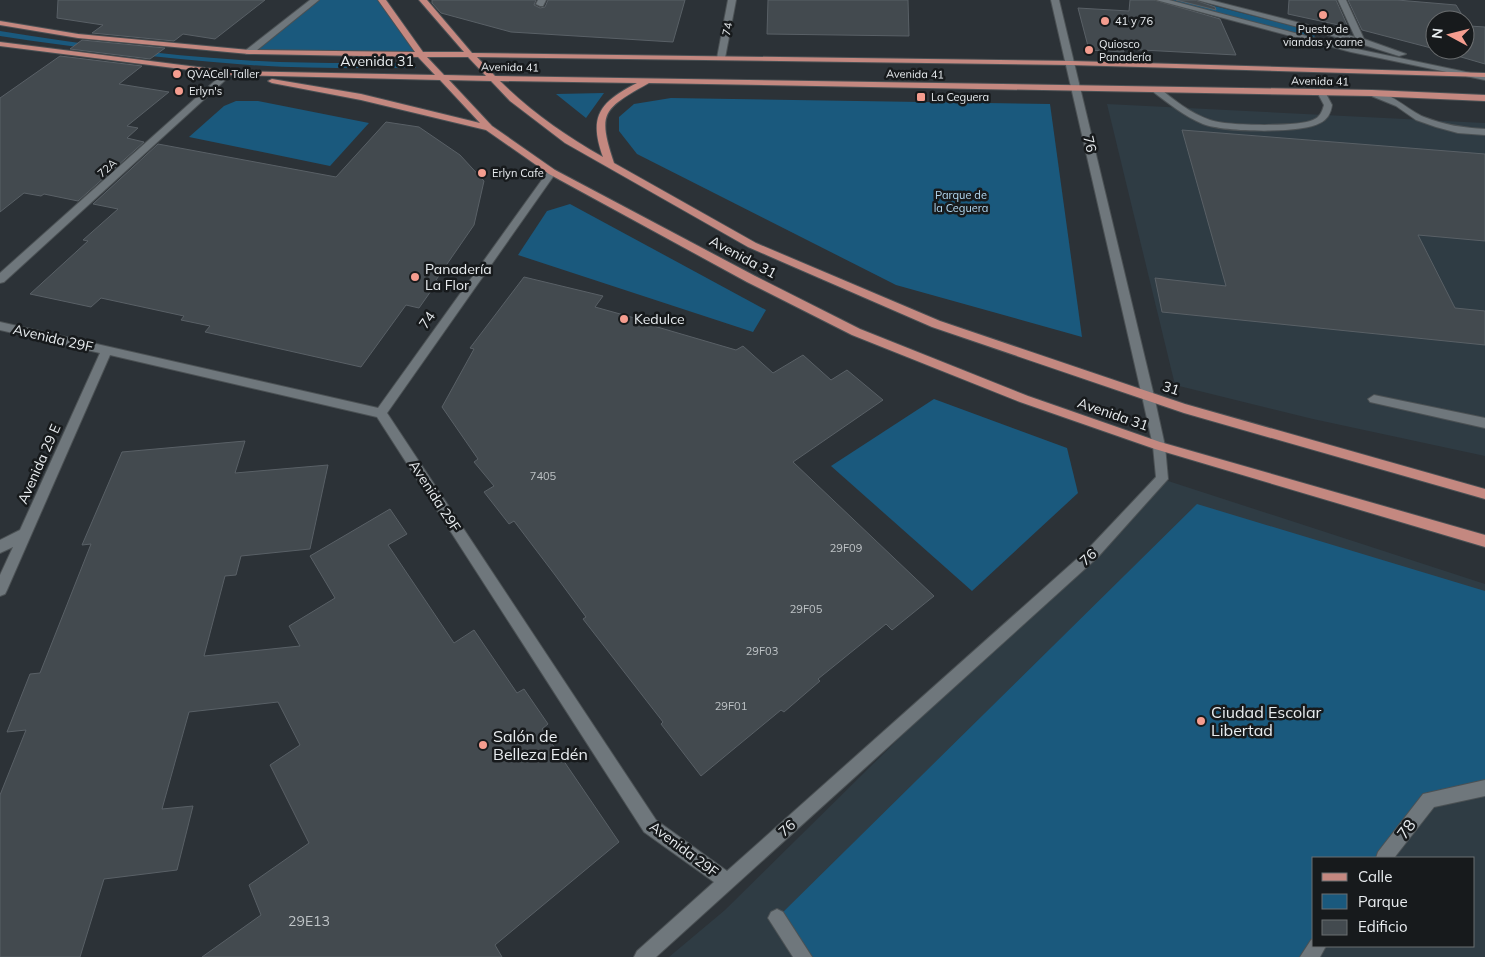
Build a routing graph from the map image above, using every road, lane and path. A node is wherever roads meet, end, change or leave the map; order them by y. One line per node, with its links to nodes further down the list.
1 (315, 0): 12 (street)
2 (382, 0): 13 (main road)
3 (423, 0): 14 (main road, Avenida 41)
4 (732, 0): 15 (street, 74)
5 (1055, 0): 16 (street, 76)
6 (1160, 0): 18 (street)
7 (1202, 0): 10 (street)
8 (1342, 0): 10 (street)
9 (0, 23): 12 (main road, Avenida 31)
10 (1361, 41): 18 (street)
11 (0, 44): 17 (main road, Avenida 31)
12 (249, 52): 13 (main road, Avenida 31)
13 (422, 56): 14 (main road, Avenida 31); 19 (main road)
14 (472, 56): 15 (main road, Avenida 41); 21 (main road, Avenida 31)
15 (721, 58): 16 (main road, Avenida 41)
16 (1071, 63): 18 (main road, Avenida 41); 23 (street, 76)
17 (228, 73): 19 (main road, Avenida 31); 28 (main road); 32 (street, 72A)
18 (1469, 74): 20 (street)
19 (441, 77): 21 (main road, Avenida 41); 28 (main road, Avenida 31)
20 (1485, 77)
21 (493, 79): 22 (main road, Avenida 41); 30 (main road, Avenida 31)
22 (648, 80): 23 (main road, Avenida 41); 30 (main road)
23 (1076, 88): 24 (main road, Avenida 41); 35 (street, 76)
24 (1155, 89): 25 (main road, Avenida 41); 25 (street)
25 (1321, 92): 26 (main road, Avenida 41)
26 (1372, 93): 27 (main road, Avenida 41); 29 (street)
27 (1485, 98)
28 (489, 128): 31 (main road, Avenida 31)
29 (1485, 132)
30 (610, 165): 35 (main road, Avenida 31)
31 (552, 172): 37 (street, 74); 39 (main road, Avenida 31)
32 (0, 279)
33 (0, 326): 34 (street, Avenida 29F)
34 (106, 351): 37 (street, Avenida 29F); 41 (street, Avenida 29 E)
35 (1148, 396): 39 (street, 76); 40 (main road, 31)
36 (1374, 399): 38 (street)
37 (381, 413): 47 (street, Avenida 29F)
38 (1485, 423)
39 (1159, 446): 42 (main road, Avenida 31); 47 (street, 76)
40 (1485, 494)
41 (24, 534): 43 (street); 44 (street, Avenida 29 E)
42 (1485, 541)
43 (0, 546)
44 (0, 590)
45 (1485, 788): 46 (street, 78)
46 (1385, 857)
47 (727, 881): 49 (street, 76)
48 (777, 918): 50 (street)
49 (643, 957)
50 (803, 957)

